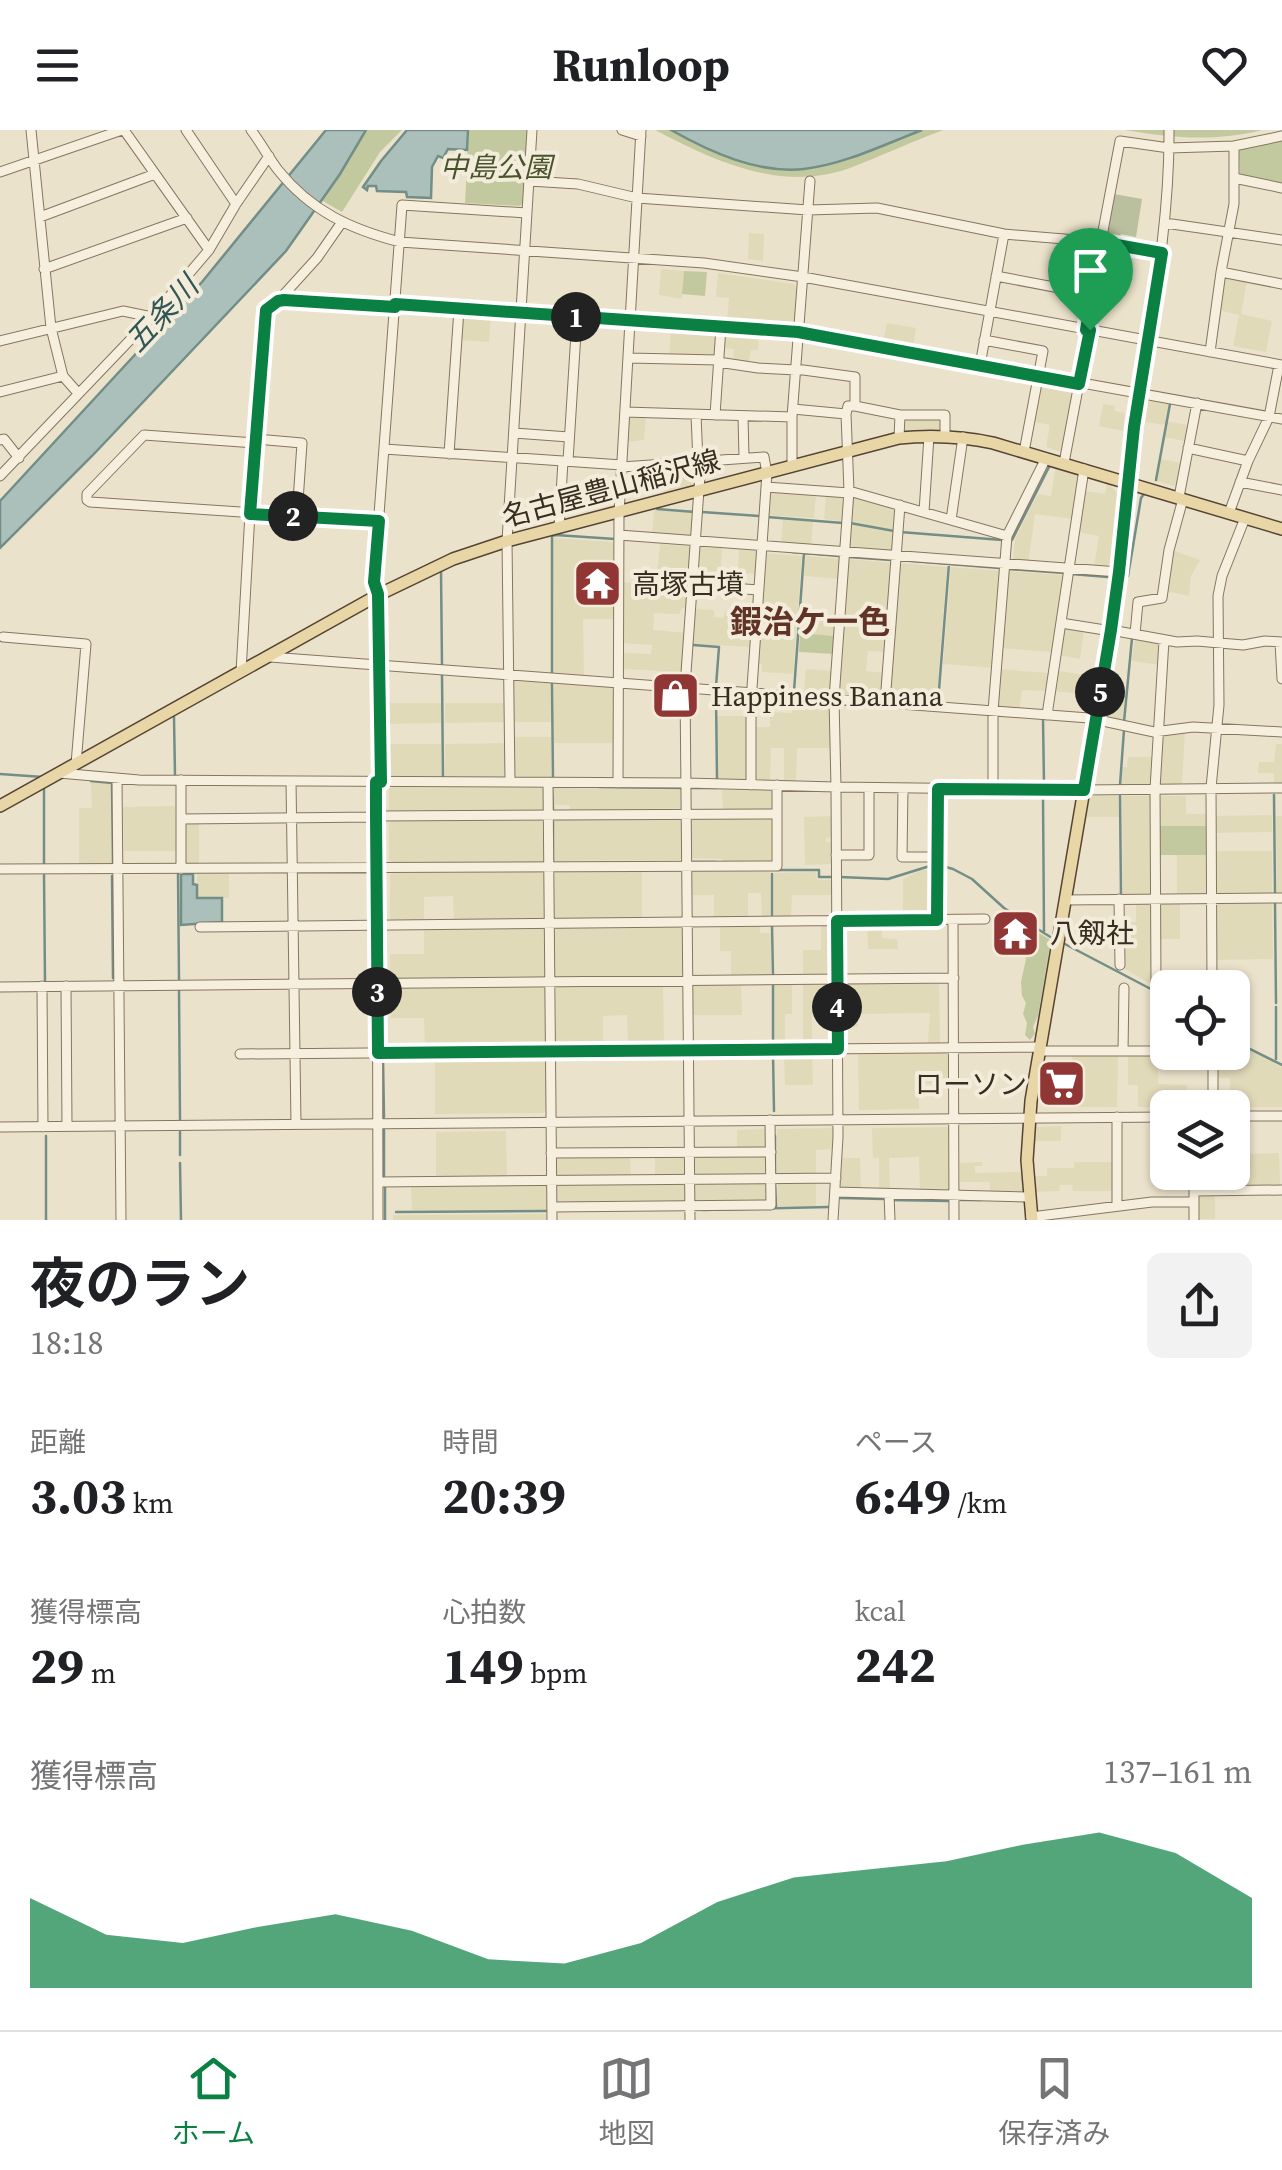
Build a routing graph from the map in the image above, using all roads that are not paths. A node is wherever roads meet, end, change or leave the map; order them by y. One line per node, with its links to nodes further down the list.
1 (31, 130): 12 (street)
2 (123, 130): 12 (street); 14 (street)
3 (186, 130): 20 (street)
4 (252, 130): 11 (street)
5 (532, 130): 16 (street)
6 (622, 130): 7 (street)
7 (641, 133): 19 (street)
8 (1282, 136): 10 (street)
9 (1169, 139): 10 (street); 26 (street); 31 (street)
10 (1234, 146): 15 (street)
11 (272, 161): 20 (street); 25 (street)
12 (34, 162): 13 (street); 23 (street)
13 (0, 172)
14 (155, 174): 23 (street); 24 (street)
15 (1234, 178): 18 (street); 28 (street)
16 (529, 181): 19 (street); 22 (street)
17 (810, 181): 21 (street)
18 (1282, 188)
19 (638, 198): 21 (street); 35 (street)
20 (236, 204): 32 (street)
21 (808, 210): 27 (street); 38 (street)
22 (527, 213): 30 (street); 33 (street)
23 (40, 217): 36 (street)
24 (186, 218): 32 (street); 36 (street)
25 (342, 222): 30 (street); 42 (street)
26 (1165, 222): 28 (street); 34 (street)
27 (1004, 234): 31 (street); 39 (street)
28 (1227, 234): 29 (street); 37 (street)
29 (1282, 240)
30 (400, 242): 33 (street); 43 (street)
31 (1100, 242): 34 (street); 41 (street)
32 (209, 250): 47 (street)
33 (524, 251): 35 (street); 46 (street)
34 (1162, 253): 56 (street)
35 (635, 259): 38 (street); 49 (street)
36 (44, 269): 51 (street)
37 (1220, 272): 40 (street); 57 (street)
38 (803, 276): 45 (street); 53 (street)
39 (996, 276): 41 (street); 45 (street)
40 (1282, 284)
41 (1091, 294): 52 (street)
42 (278, 301): 43 (street); 87 (street)
43 (395, 306): 44 (street); 89 (street)
44 (459, 309): 46 (street); 92 (street)
45 (990, 312): 52 (street); 54 (street)
46 (520, 313): 48 (street); 80 (street)
47 (152, 317): 51 (street); 67 (street)
48 (577, 317): 49 (street); 83 (street)
49 (631, 321): 50 (street); 58 (street)
50 (720, 327): 53 (street); 59 (street)
51 (51, 328): 55 (street); 63 (street)
52 (1088, 330): 56 (street); 65 (street)
53 (798, 332): 60 (street); 62 (street)
54 (984, 340): 60 (street); 64 (street)
55 (0, 341)
56 (1147, 341): 57 (street); 68 (street)
57 (1210, 352): 61 (street)
58 (629, 358): 59 (street); 71 (street)
59 (718, 361): 62 (street); 75 (street)
60 (980, 365): 64 (street)
61 (1280, 365): 78 (street)
62 (796, 370): 70 (street); 72 (street)
63 (63, 376): 66 (street); 67 (street)
64 (1038, 376): 65 (street); 91 (street)
65 (1079, 384): 68 (street); 100 (street)
66 (0, 392)
67 (78, 393): 93 (street)
68 (1138, 394): 69 (street); 106 (street)
69 (1197, 403): 78 (street); 88 (street)
70 (856, 406): 73 (street); 76 (street)
71 (626, 412): 74 (street); 101 (street)
72 (793, 413): 73 (street); 77 (street); 102 (street)
73 (846, 414): 90 (street)
74 (696, 415): 75 (street); 98 (street)
75 (715, 415): 77 (street)
76 (900, 415): 82 (street); 85 (street)
77 (742, 416): 95 (street)
78 (1269, 417): 79 (street); 99 (street)
79 (1282, 419)
80 (514, 434): 83 (street); 94 (street)
81 (929, 436): 82 (main road, 名古屋豊山稲沢線); 85 (main road, 名古屋豊山稲沢線); 115 (street)
82 (945, 436): 84 (main road, 名古屋豊山稲沢線)
83 (569, 437): 97 (street)
84 (963, 437): 91 (main road, 名古屋豊山稲沢線); 120 (street)
85 (899, 438): 90 (main road, 名古屋豊山稲沢線)
86 (0, 440): 93 (street)
87 (256, 441): 117 (street); 117 (street); 118 (street)
88 (1188, 448): 99 (street); 112 (street)
89 (384, 449): 92 (street); 121 (street)
90 (848, 452): 102 (main road, 名古屋豊山稲沢線); 111 (street)
91 (1024, 452): 96 (main road, 名古屋豊山稲沢線)
92 (449, 454): 94 (street)
93 (19, 458): 105 (street)
94 (514, 458): 97 (street); 126 (street)
95 (744, 458): 98 (street); 104 (street)
96 (1046, 458): 100 (main road, 名古屋豊山稲沢線); 125 (street)
97 (566, 461): 101 (street); 122 (street)
98 (700, 462): 101 (street); 110 (street)
99 (1248, 462): 107 (street)
100 (1064, 463): 103 (main road, 名古屋豊山稲沢線)
101 (622, 466): 114 (street)
102 (792, 466): 104 (main road, 名古屋豊山稲沢線)
103 (1084, 469): 106 (main road, 名古屋豊山稲沢線); 132 (street)
104 (767, 473): 108 (street); 110 (main road, 名古屋豊山稲沢線)
105 (0, 476)
106 (1128, 482): 112 (main road, 名古屋豊山稲沢線); 133 (main road)
107 (1240, 482): 109 (street); 116 (street)
108 (766, 487): 111 (street); 128 (street)
109 (1282, 490)
110 (700, 491): 114 (main road, 名古屋豊山稲沢線); 127 (street)
111 (849, 492): 113 (street); 129 (street)
112 (1181, 498): 116 (main road, 名古屋豊山稲沢線); 139 (street)
113 (900, 505): 115 (street); 130 (street)
114 (619, 512): 122 (main road, 名古屋豊山稲沢線); 124 (street)
115 (924, 512): 120 (street)
116 (1229, 513): 119 (main road, 名古屋豊山稲沢線)
117 (250, 514): 118 (street); 146 (street)
118 (297, 516): 121 (street)
119 (1245, 518): 123 (main road, 名古屋豊山稲沢線); 142 (street)
120 (952, 520): 125 (street)
121 (379, 521): 136 (street)
122 (559, 528): 126 (main road, 名古屋豊山稲沢線)
123 (1282, 529)
124 (619, 535): 127 (street); 149 (street)
125 (1007, 536): 131 (street)
126 (508, 541): 136 (main road, 名古屋豊山稲沢線); 147 (street)
127 (696, 541): 128 (street); 134 (street)
128 (762, 546): 129 (street); 135 (street)
129 (845, 552): 130 (street); 152 (street)
130 (896, 556): 131 (street); 153 (street)
131 (1004, 564): 132 (street); 154 (street)
132 (1069, 568): 133 (street); 137 (street)
133 (1119, 572): 138 (main road)
134 (693, 585): 135 (street); 150 (street)
135 (758, 590): 151 (street)
136 (378, 594): 144 (main road, 名古屋豊山稲沢線); 145 (street)
137 (1061, 623): 138 (street); 155 (street)
138 (1111, 630): 139 (street); 156 (main road)
139 (1135, 634): 141 (street)
140 (3, 636): 160 (street)
141 (1164, 640): 142 (street); 158 (street)
142 (1220, 642): 143 (street); 157 (street)
143 (1281, 642): 148 (street)
144 (270, 657): 145 (street); 146 (main road, 名古屋豊山稲沢線)
145 (379, 665): 147 (street); 165 (street)
146 (241, 672): 160 (main road, 名古屋豊山稲沢線)
147 (509, 675): 149 (street); 166 (street)
148 (1282, 679)
149 (618, 682): 150 (street); 168 (street)
150 (685, 687): 151 (street); 169 (street)
151 (751, 692): 152 (street); 170 (street)
152 (834, 699): 153 (street); 172 (street)
153 (885, 703): 154 (street)
154 (993, 711): 155 (street); 179 (street)
155 (1047, 715): 156 (street)
156 (1096, 720): 158 (street); 180 (main road)
157 (1217, 728): 158 (street); 159 (street); 175 (street)
158 (1158, 732): 178 (street)
159 (1282, 732)
160 (76, 764): 161 (main road, 名古屋豊山稲沢線)
161 (59, 773): 162 (street); 181 (main road, 名古屋豊山稲沢線)
162 (118, 779): 163 (street); 191 (street)
163 (181, 780): 164 (street); 187 (street)
164 (290, 780): 165 (street); 186 (street)
165 (379, 782): 166 (street); 185 (street)
166 (510, 782): 167 (street)
167 (548, 783): 168 (street); 184 (street)
168 (618, 783): 169 (street)
169 (686, 783): 170 (street); 182 (street)
170 (752, 784): 171 (street)
171 (777, 785): 172 (street); 183 (street)
172 (836, 787): 173 (street); 188 (street)
173 (868, 788): 174 (street); 188 (street)
174 (902, 788): 177 (street); 189 (street)
175 (1211, 788): 176 (street); 178 (street); 200 (street)
176 (1282, 788)
177 (938, 789): 179 (street); 189 (street)
178 (1155, 789): 180 (street); 199 (street)
179 (993, 790): 180 (street)
180 (1084, 790): 201 (main road)
181 (0, 806)
182 (686, 814): 183 (street); 184 (street); 190 (street)
183 (777, 814): 190 (street)
184 (548, 815): 185 (street); 193 (street)
185 (379, 817): 186 (street); 195 (street)
186 (291, 818): 187 (street); 194 (street)
187 (181, 819): 192 (street)
188 (836, 855): 205 (street)
189 (938, 858): 203 (street)
190 (687, 867): 193 (street); 206 (street)
191 (118, 868): 192 (street); 196 (street); 222 (street)
192 (181, 868): 194 (street)
193 (548, 868): 195 (street); 207 (street)
194 (292, 869): 195 (street); 209 (street)
195 (380, 869): 208 (street)
196 (0, 870)
197 (1282, 898): 200 (street)
198 (1119, 899): 199 (street); 201 (street); 211 (street)
199 (1156, 899): 200 (street); 212 (street)
200 (1212, 899): 213 (street)
201 (1065, 900): 227 (main road)
202 (985, 919): 204 (street)
203 (937, 920): 204 (street); 205 (street)
204 (953, 920): 215 (street)
205 (837, 921): 206 (street); 214 (street)
206 (688, 922): 207 (street); 216 (street)
207 (549, 924): 208 (street); 217 (street)
208 (380, 925): 209 (street); 218 (street)
209 (293, 926): 210 (street); 219 (street)
210 (200, 927)
211 (1120, 965)
212 (1156, 970)
213 (1212, 970)
214 (837, 978): 215 (street); 216 (street); 226 (street)
215 (954, 978): 225 (street)
216 (688, 980): 217 (street); 228 (street)
217 (550, 981): 218 (street); 231 (street)
218 (381, 982): 219 (street); 232 (street)
219 (294, 983): 222 (street); 234 (street)
220 (42, 986): 221 (street); 223 (street); 247 (street)
221 (66, 986): 222 (street); 248 (street)
222 (120, 986): 249 (street)
223 (0, 987)
224 (1124, 988): 229 (street)
225 (954, 1048): 226 (street); 227 (street); 239 (street)
226 (838, 1049): 228 (street); 242 (street)
227 (1040, 1049): 229 (street); 240 (main road)
228 (689, 1050): 231 (street); 243 (street)
229 (1123, 1051): 230 (street)
230 (1150, 1051)
231 (550, 1052): 232 (street); 244 (street)
232 (381, 1053): 234 (street); 246 (street)
233 (240, 1054): 234 (street)
234 (294, 1054): 245 (street)
235 (1150, 1116): 238 (street)
236 (1250, 1116): 237 (street)
237 (1282, 1116)
238 (1116, 1117): 240 (street); 267 (street)
239 (955, 1118): 240 (street); 242 (street); 263 (street)
240 (1029, 1118): 264 (main road)
241 (770, 1120): 242 (street); 243 (street); 252 (street)
242 (838, 1120): 254 (street)
243 (689, 1121): 244 (street); 251 (street)
244 (551, 1122): 246 (street); 253 (street)
245 (296, 1124): 246 (street); 249 (street)
246 (378, 1124): 258 (street)
247 (43, 1126): 248 (street); 250 (street)
248 (67, 1126): 249 (street)
249 (121, 1126): 270 (street)
250 (0, 1127)
251 (690, 1152): 252 (street); 253 (street); 256 (street)
252 (771, 1152): 255 (street)
253 (552, 1153): 257 (street)
254 (836, 1178): 255 (street); 261 (street)
255 (771, 1179): 256 (street); 266 (street)
256 (690, 1180): 257 (street); 266 (street)
257 (552, 1181): 258 (street); 268 (street)
258 (382, 1182): 271 (street)
259 (1194, 1190): 265 (street)
260 (1282, 1190): 265 (street)
261 (835, 1192): 262 (street); 274 (street)
262 (888, 1194): 263 (street); 275 (street)
263 (955, 1196): 264 (street); 276 (street)
264 (1029, 1196): 269 (main road)
265 (1194, 1196): 267 (street); 278 (street)
266 (690, 1206): 268 (street); 273 (street)
267 (1118, 1206): 269 (street); 277 (street)
268 (552, 1208): 272 (street)
269 (1032, 1218)
270 (121, 1220)
271 (378, 1220)
272 (552, 1220)
273 (690, 1220)
274 (833, 1220)
275 (890, 1220)
276 (954, 1220)
277 (1120, 1220)
278 (1194, 1220)

